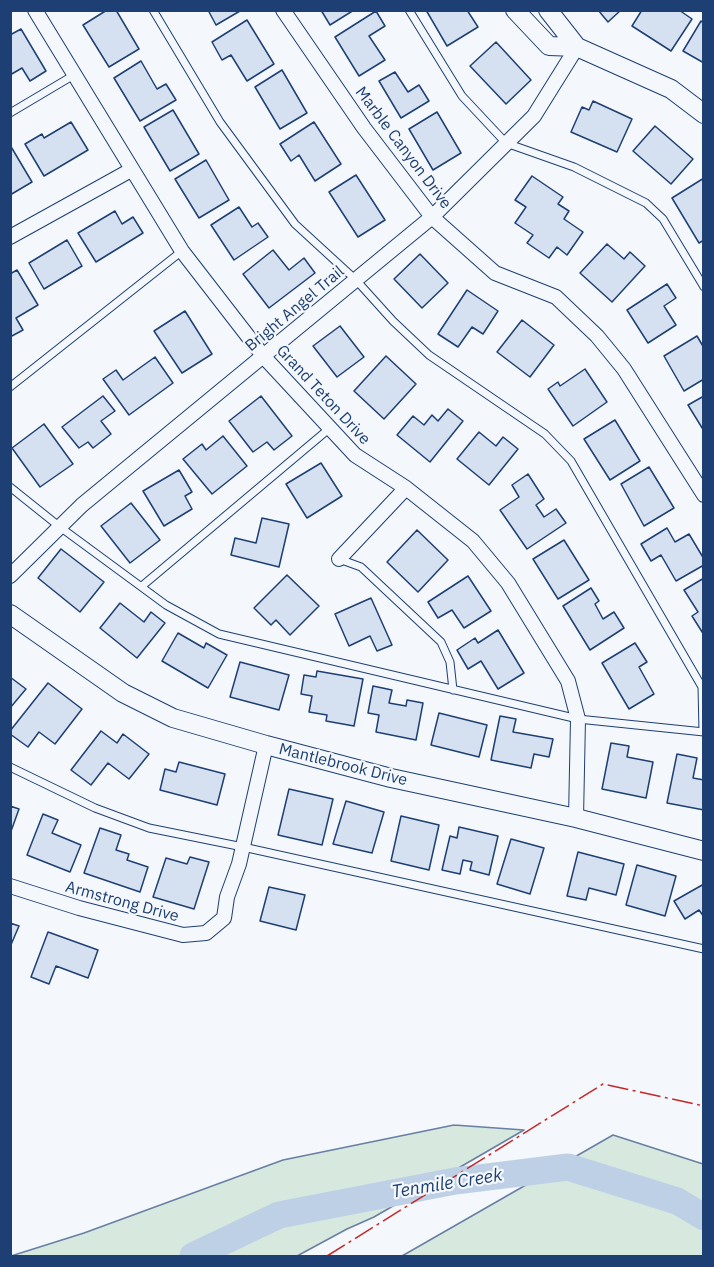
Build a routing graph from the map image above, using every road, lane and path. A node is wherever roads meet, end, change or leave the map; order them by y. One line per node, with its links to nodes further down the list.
1 (35, 10): 8 (street, Grand Teton Drive)
2 (153, 10): 16 (lane)
3 (283, 10): 13 (street, Marble Canyon Drive)
4 (409, 10): 11 (lane)
5 (515, 10): 7 (street)
6 (548, 10): 7 (street)
7 (577, 46): 10 (street); 11 (street, Bright Angel Trail)
8 (74, 75): 9 (lane); 12 (street, Grand Teton Drive)
9 (10, 113)
10 (703, 113)
11 (506, 143): 13 (street, Bright Angel Trail); 17 (lane)
12 (131, 170): 14 (street); 15 (street, Grand Teton Drive)
13 (432, 217): 16 (street, Bright Angel Trail); 23 (street, Marble Canyon Drive)
14 (10, 237)
15 (182, 251): 18 (street, Grand Teton Drive); 19 (lane)
16 (356, 280): 18 (street, Bright Angel Trail); 31 (lane)
17 (704, 287)
18 (264, 357): 20 (street, Grand Teton Drive); 24 (street, Bright Angel Trail)
19 (10, 387)
20 (330, 428): 22 (street, Grand Teton Drive); 27 (lane)
21 (10, 487): 24 (lane)
22 (406, 488): 25 (street); 30 (street, Grand Teton Drive)
23 (704, 495)
24 (60, 527): 26 (street, Bright Angel Trail); 27 (lane)
25 (339, 559): 29 (lane)
26 (10, 576)
27 (142, 586): 29 (lane)
28 (10, 614): 32 (street, Mantlebrook Drive)
29 (453, 690): 30 (lane)
30 (578, 719): 31 (lane); 34 (street, Grand Teton Drive)
31 (703, 732)
32 (266, 745): 34 (street, Mantlebrook Drive); 35 (street, Armstrong Drive)
33 (10, 767): 35 (lane)
34 (576, 818): 36 (street, Mantlebrook Drive)
35 (243, 847): 37 (street, Armstrong Drive); 38 (lane)
36 (704, 851)
37 (10, 886)
38 (704, 949)

